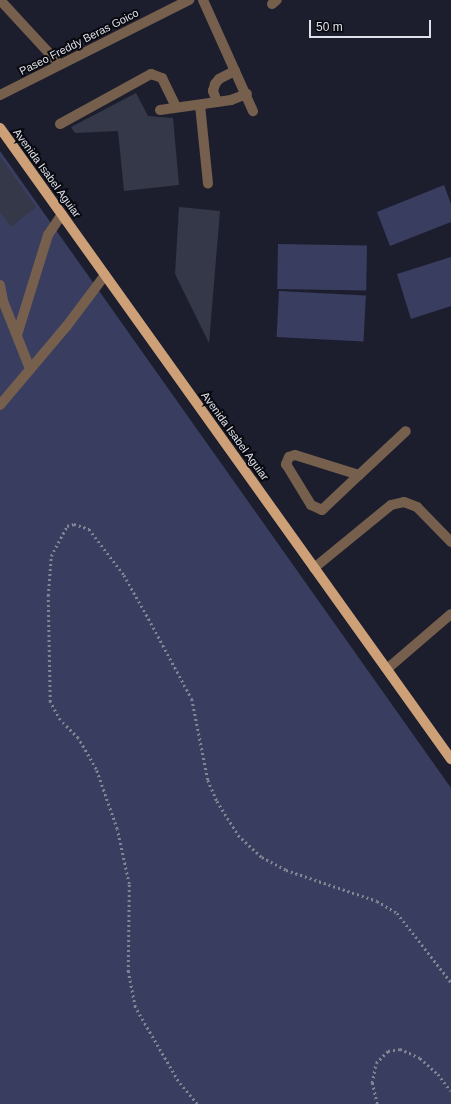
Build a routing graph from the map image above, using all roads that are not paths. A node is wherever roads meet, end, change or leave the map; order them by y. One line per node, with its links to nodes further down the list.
1 (0, 0): 4 (street)
2 (190, 0): 4 (street, Paseo Freddy Beras Goico)
3 (203, 0): 5 (street)
4 (60, 65): 6 (street, Paseo Freddy Beras Goico)
5 (235, 71): 7 (street); 8 (street)
6 (0, 94)
7 (247, 94): 8 (street); 12 (street)
8 (217, 102): 9 (street)
9 (200, 105): 10 (street); 15 (street)
10 (176, 108): 11 (street); 13 (street)
11 (160, 110)
12 (253, 111)
13 (60, 124)
14 (0, 128): 16 (main road, Avenida Isabel Aguiar)
15 (208, 184)
16 (62, 214): 17 (main road, Avenida Isabel Aguiar); 19 (street)
17 (105, 275): 20 (street); 25 (main road, Avenida Isabel Aguiar)
18 (0, 285): 19 (street)
19 (17, 335): 20 (street)
20 (30, 369): 21 (street)
21 (0, 405)
22 (406, 431): 23 (street)
23 (359, 474): 23 (street)
24 (451, 542): 25 (street)
25 (314, 568): 27 (main road, Avenida Isabel Aguiar)
26 (451, 614): 27 (street)
27 (387, 669): 28 (main road, Avenida Isabel Aguiar)
28 (451, 759)

